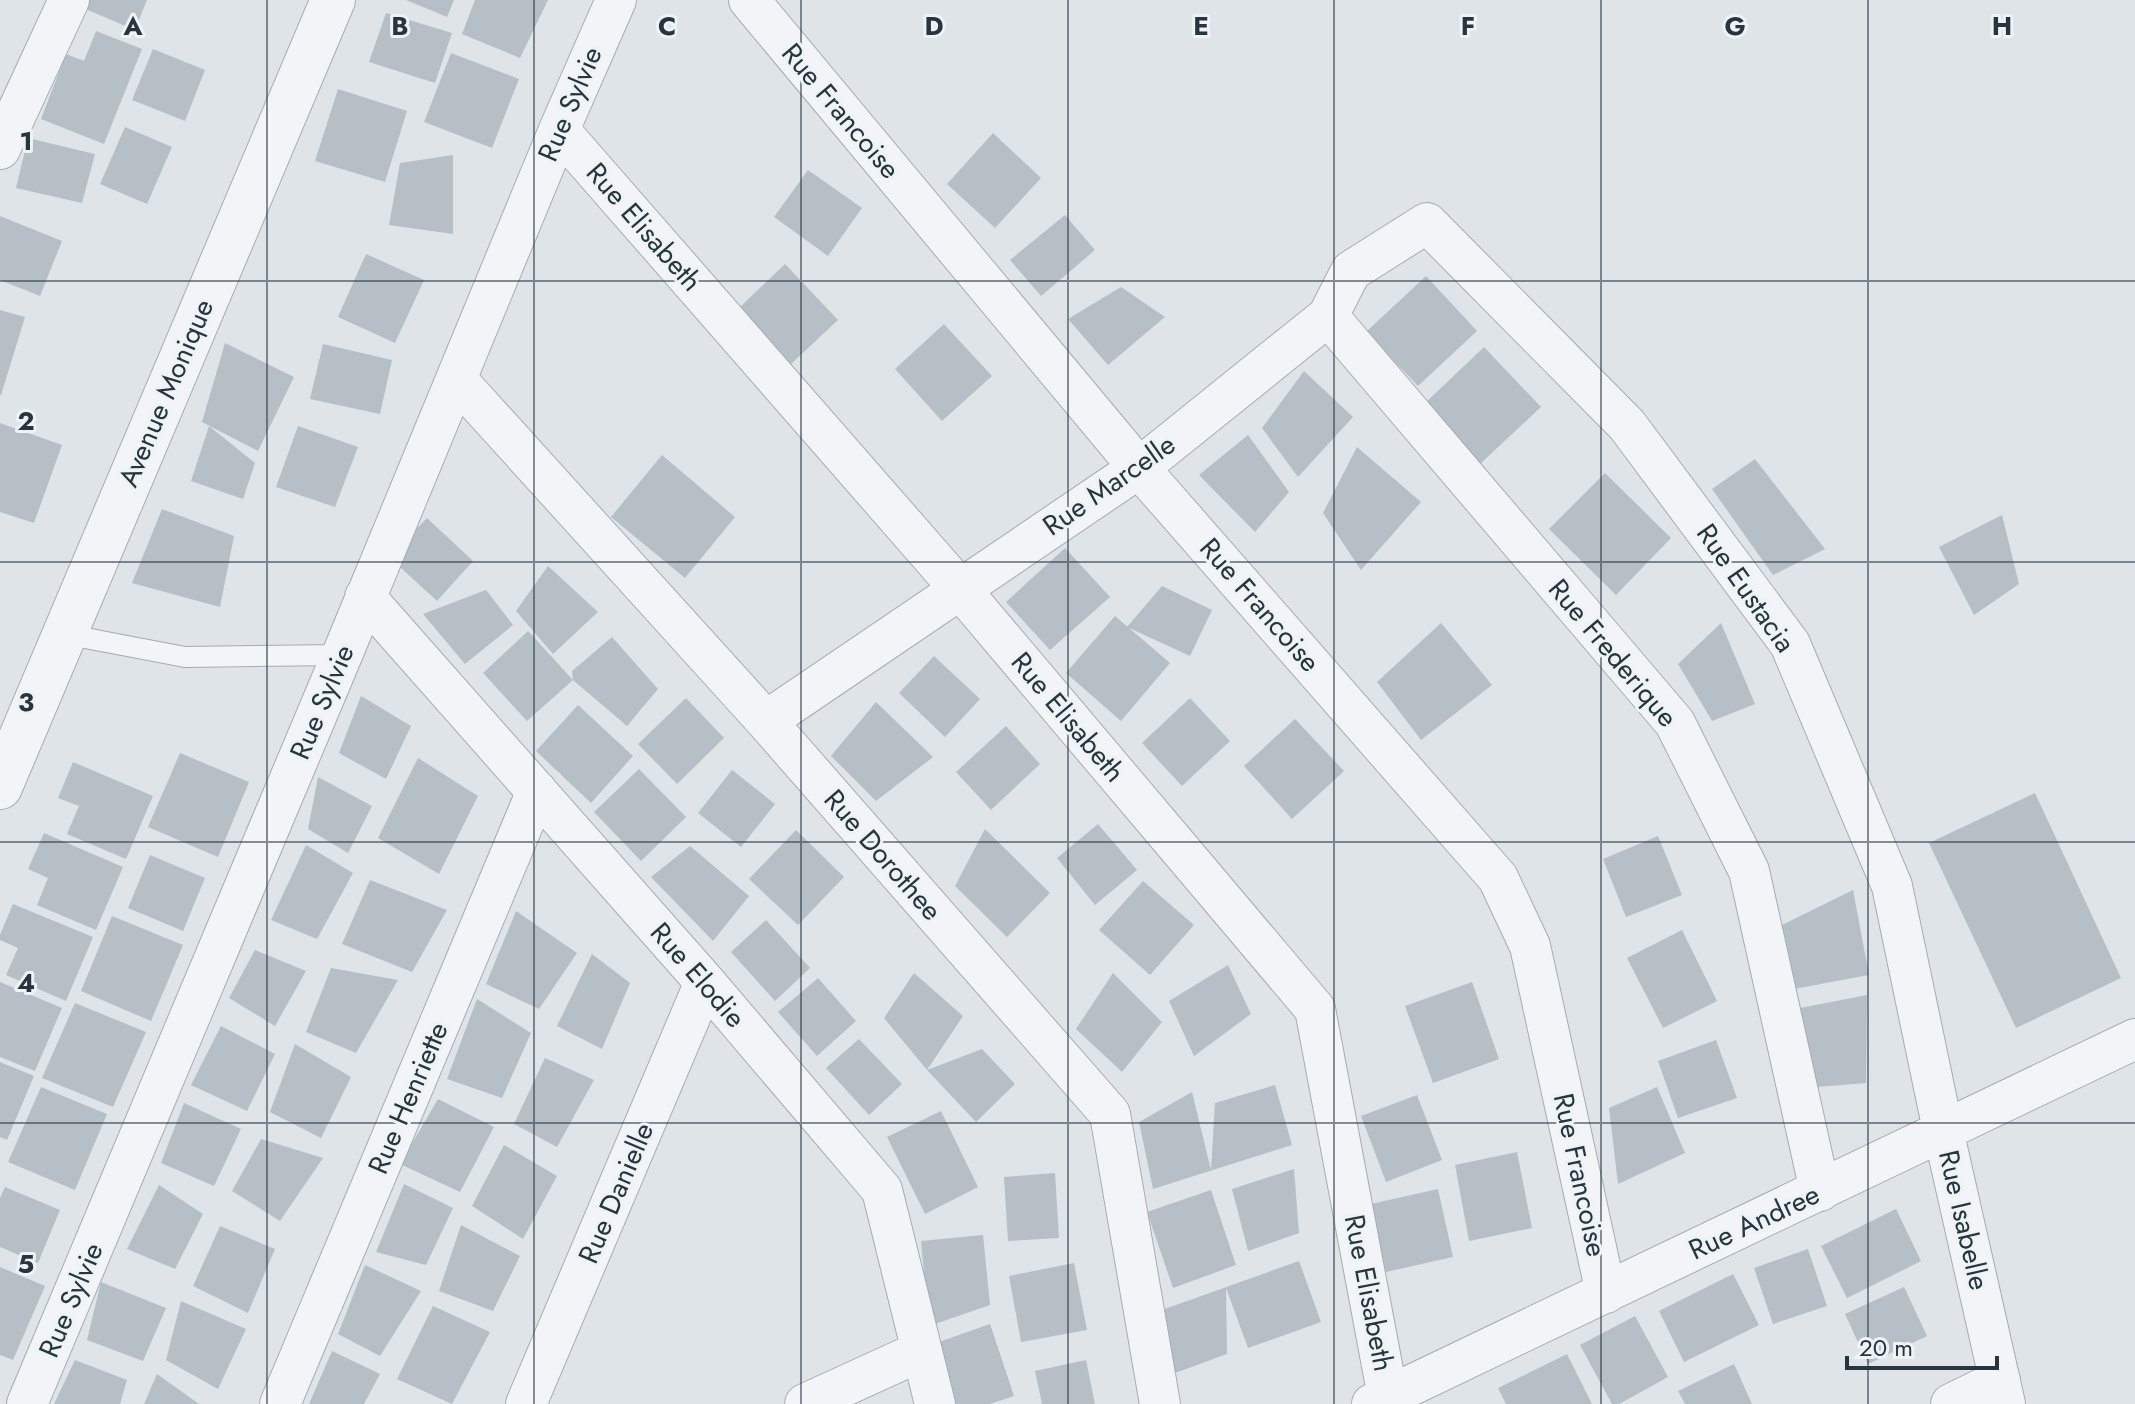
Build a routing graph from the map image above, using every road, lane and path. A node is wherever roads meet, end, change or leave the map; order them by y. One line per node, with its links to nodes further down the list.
1 (69, 0): 6 (street)
2 (333, 0): 13 (street, Avenue Monique)
3 (616, 0): 5 (street, Rue Sylvie)
4 (749, 0): 10 (street, Rue Francoise)
5 (559, 130): 9 (street, Rue Sylvie); 11 (street, Rue Elisabeth)
6 (4, 132)
7 (1427, 223): 8 (street, Rue Marcelle); 20 (street, Rue Eustacia)
8 (1328, 316): 10 (street, Rue Marcelle); 21 (street, Rue Frederique)
9 (456, 379): 12 (street, Rue Sylvie); 15 (street, Rue Dorothee)
10 (1139, 468): 11 (street, Rue Marcelle); 22 (street, Rue Francoise)
11 (960, 589): 15 (street, Rue Marcelle); 25 (street, Rue Elisabeth)
12 (365, 597): 14 (street, Rue Sylvie); 17 (street, Rue Elodie)
13 (64, 634): 14 (lane); 16 (street, Avenue Monique)
14 (342, 655): 26 (street, Rue Sylvie)
15 (766, 721): 31 (street, Rue Dorothee)
16 (0, 787)
17 (537, 791): 18 (street, Rue Elodie); 27 (street, Rue Henriette)
18 (705, 982): 23 (street, Rue Elodie); 28 (street, Rue Danielle)
19 (2135, 1039): 20 (street, Rue Andree)
20 (1943, 1130): 21 (street, Rue Andree); 24 (street, Rue Isabelle)
21 (1820, 1191): 22 (street, Rue Andree)
22 (1606, 1293): 25 (street, Rue Andree)
23 (921, 1351): 29 (street); 30 (street, Rue Elodie)
24 (2003, 1392): 32 (street)
25 (1380, 1400)
26 (27, 1404)
27 (280, 1404)
28 (526, 1404)
29 (805, 1404)
30 (935, 1404)
31 (1160, 1404)
32 (1951, 1404)

